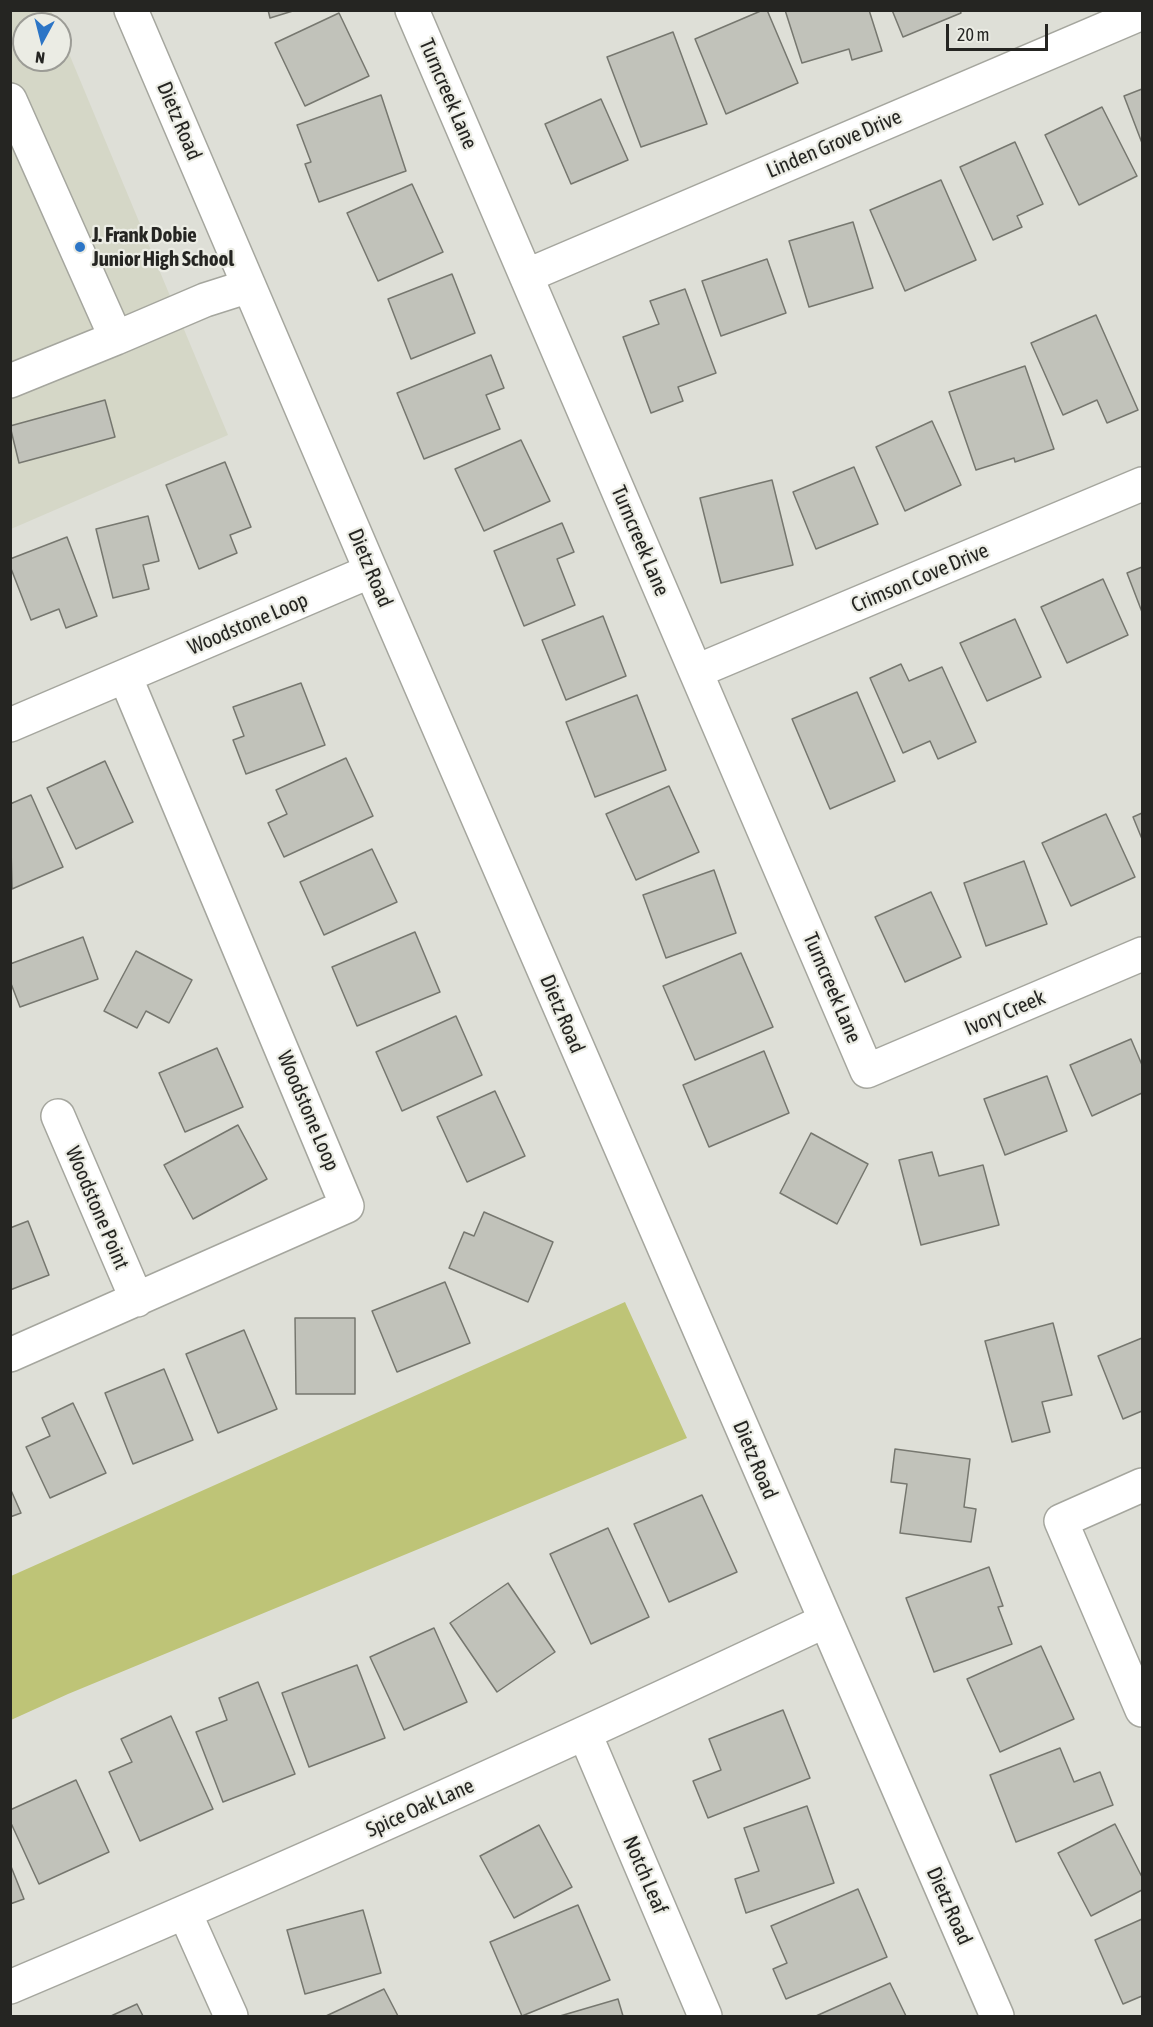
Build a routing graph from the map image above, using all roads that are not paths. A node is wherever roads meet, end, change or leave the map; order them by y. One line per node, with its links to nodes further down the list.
1 (131, 10): 6 (street, Dietz Road)
2 (412, 10): 5 (street, Turncreek Lane)
3 (1143, 13): 5 (street, Linden Grove Drive)
4 (10, 100): 7 (street)
5 (526, 276): 11 (street, Turncreek Lane)
6 (249, 286): 7 (street); 10 (street, Dietz Road)
7 (116, 338): 8 (street)
8 (10, 381)
9 (1143, 484): 11 (street, Crimson Cove Drive)
10 (371, 572): 12 (street, Woodstone Loop); 20 (street, Dietz Road)
11 (697, 671): 15 (street, Turncreek Lane)
12 (125, 676): 13 (street, Woodstone Loop); 17 (street, Woodstone Loop)
13 (10, 724)
14 (1143, 954): 15 (street, Ivory Creek)
15 (867, 1071)
16 (58, 1116): 17 (street, Woodstone Point)
17 (136, 1300): 18 (street, Woodstone Loop)
18 (10, 1355)
19 (1143, 1485): 21 (street)
20 (825, 1622): 22 (street, Spice Oak Lane); 27 (street, Dietz Road)
21 (1143, 1710)
22 (585, 1734): 23 (street, Spice Oak Lane); 26 (street, Notch Leaf)
23 (185, 1913): 24 (street, Spice Oak Lane); 25 (street)
24 (10, 1987)
25 (231, 2016)
26 (705, 2016)
27 (997, 2016)

